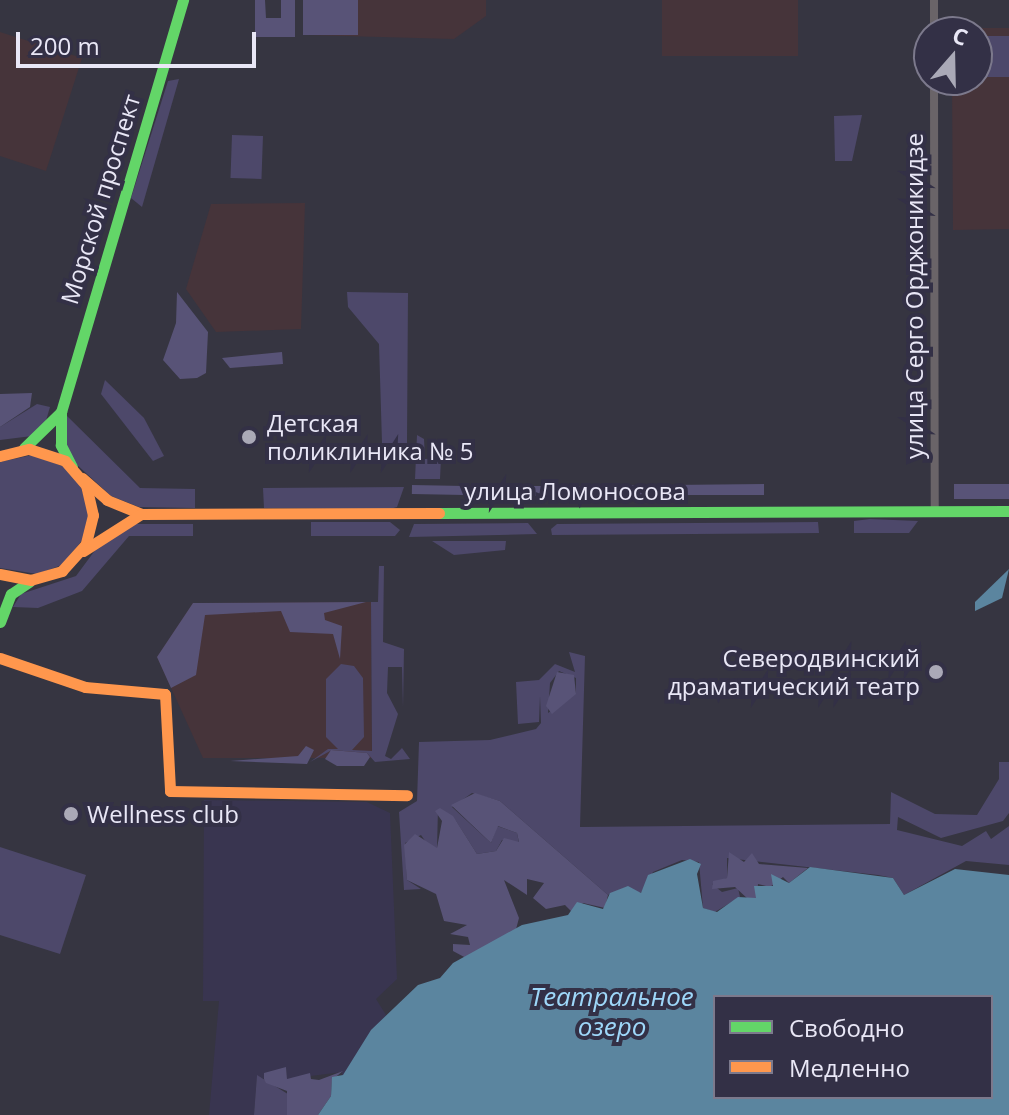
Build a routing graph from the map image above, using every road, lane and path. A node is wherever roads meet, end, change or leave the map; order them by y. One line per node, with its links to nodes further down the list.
1 (183, 0): 3 (main road, Морской проспект)
2 (934, 96): 9 (street, улица Серго Орджоникидзе)
3 (61, 412): 4 (main road); 6 (main road)
4 (21, 449): 5 (main road); 6 (main road)
5 (0, 456)
6 (72, 467): 7 (main road)
7 (82, 477): 10 (main road); 11 (main road)
8 (1009, 511): 9 (main road, улица Ломоносова)
9 (935, 512): 10 (main road, улица Ломоносова)
10 (141, 514): 11 (main road)
11 (80, 554): 13 (main road)
12 (0, 574): 13 (main road)
13 (38, 579): 14 (main road)
14 (0, 622)
15 (0, 658): 16 (main road)
16 (407, 795)

